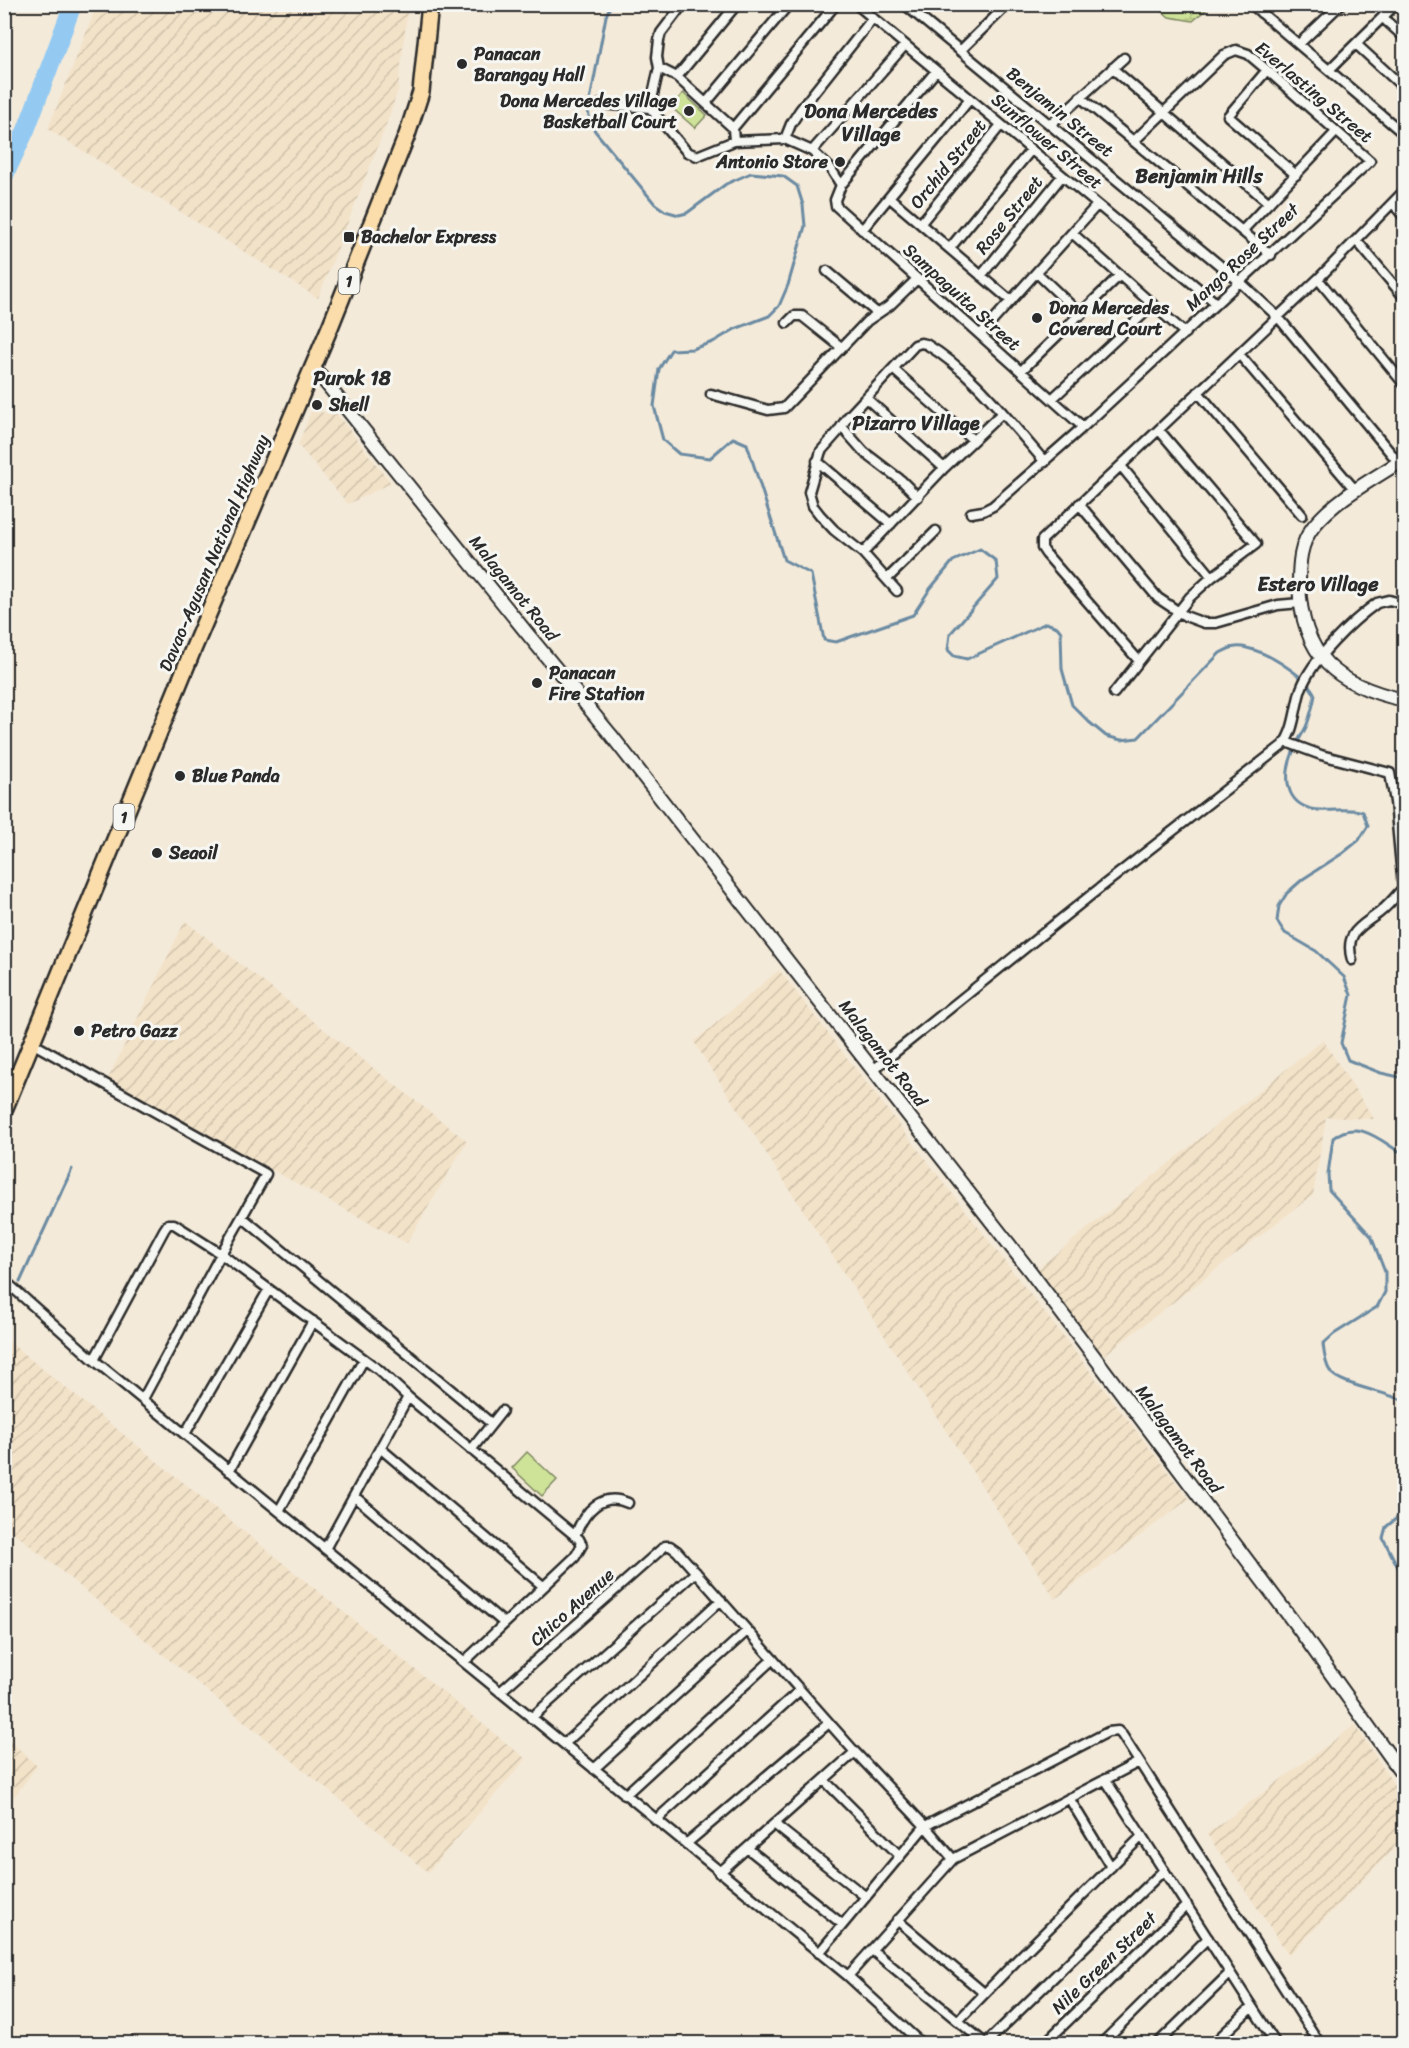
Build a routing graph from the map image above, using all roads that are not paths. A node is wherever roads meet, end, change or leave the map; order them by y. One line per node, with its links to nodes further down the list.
1 (430, 4): 81 (highway, Davao-Agusan National Highway / 1)
2 (682, 4): 22 (street)
3 (737, 4): 27 (street)
4 (789, 4): 31 (street)
5 (836, 4): 37 (street)
6 (856, 4): 14 (street, Sunflower Street)
7 (903, 4): 20 (street, Benjamin Street)
8 (1008, 4): 20 (street)
9 (1251, 4): 13 (street)
10 (1270, 4): 13 (street)
11 (1341, 4): 17 (street)
12 (1396, 4): 15 (street)
13 (1261, 13): 17 (street)
14 (873, 18): 19 (street, Sunflower Street); 40 (street)
15 (1383, 18): 16 (street); 18 (street)
16 (1404, 37)
17 (1299, 44): 25 (street)
18 (1356, 44): 25 (street); 28 (street)
19 (905, 45): 26 (street, Sunflower Street); 44 (street)
20 (960, 51): 36 (street, Benjamin Street)
21 (1124, 58): 23 (street)
22 (659, 68): 27 (street); 33 (street)
23 (1112, 68): 29 (street); 34 (street)
24 (1267, 70): 34 (street, Everlasting Street); 38 (street, Everlasting Street); 46 (street)
25 (1329, 70): 39 (street)
26 (936, 71): 30 (street, Sunflower Street); 48 (street)
27 (677, 77): 31 (street)
28 (1404, 88)
29 (1080, 97): 36 (street); 42 (street)
30 (970, 99): 35 (street, Sunflower Street); 50 (street)
31 (706, 103): 37 (street)
32 (601, 104): 33 (street)
33 (650, 108): 41 (street)
34 (1165, 112): 42 (street); 51 (street)
35 (1001, 125): 43 (street, Sunflower Street); 55 (street, Orchid Street)
36 (1050, 125): 68 (street, Benjamin Street)
37 (734, 128): 41 (street)
38 (1336, 132): 45 (street, Everlasting Street); 46 (street)
39 (1404, 132)
40 (785, 139): 41 (street); 44 (street)
41 (734, 141)
42 (1134, 141): 57 (street)
43 (1031, 150): 47 (street, Sunflower Street); 60 (street)
44 (812, 151): 48 (street)
45 (1370, 161): 61 (street, Mango Rose Street)
46 (1296, 175): 51 (street)
47 (1062, 176): 53 (street, Sunflower Street); 65 (street, Rose Street)
48 (842, 185): 56 (street, Sampaguita Street)
49 (1404, 191): 52 (street)
50 (890, 198): 55 (street); 56 (street)
51 (1269, 203): 57 (street)
52 (1393, 203): 54 (street); 59 (street)
53 (1097, 205): 58 (street); 71 (street, Sunflower Street)
54 (1404, 217)
55 (921, 223): 60 (street)
56 (862, 230): 66 (street, Sampaguita Street)
57 (1242, 231): 61 (street)
58 (1072, 234): 63 (street); 64 (street)
59 (1357, 241): 67 (street); 69 (street)
60 (950, 248): 65 (street)
61 (1271, 255): 68 (street, Mango Rose Street)
62 (827, 271): 73 (street)
63 (1037, 273): 70 (street); 74 (street)
64 (1119, 275): 72 (street); 74 (street)
65 (981, 276): 70 (street)
66 (917, 279): 73 (street); 78 (street, Sampaguita Street)
67 (1318, 279): 75 (street); 84 (street)
68 (1240, 282): 71 (street, Mango Rose Street); 75 (street, Benjamin Street)
69 (1404, 297)
70 (1011, 301): 78 (street)
71 (1216, 303): 77 (street, Mango Rose Street)
72 (1154, 305): 77 (street); 88 (street)
73 (877, 314): 79 (street)
74 (1081, 315): 83 (street)
75 (1278, 317): 80 (street); 95 (street, Benjamin Street)
76 (787, 323): 79 (street)
77 (1185, 333): 91 (street, Mango Rose Street)
78 (980, 335): 83 (street, Sampaguita Street)
79 (841, 347): 86 (street)
80 (1239, 354): 85 (street); 99 (street)
81 (314, 368): 120 (highway, Davao-Agusan National Highway / 1); 121 (street, Malagamot Road)
82 (893, 369): 87 (street); 89 (street); 93 (street)
83 (1021, 371): 88 (street, Sampaguita Street)
84 (1404, 384)
85 (1198, 392): 92 (street); 103 (street)
86 (711, 394)
87 (866, 398): 90 (street); 98 (street)
88 (1052, 399): 91 (street, Sampaguita Street)
89 (1002, 413): 93 (street); 96 (street)
90 (842, 427): 94 (street); 100 (street)
91 (1083, 427): 96 (street, Mango Rose Street)
92 (1160, 430): 97 (street); 107 (street)
93 (973, 440): 98 (street)
94 (817, 461): 104 (street); 106 (street)
95 (1402, 461): 99 (street)
96 (1044, 462): 102 (street, Mango Rose Street)
97 (1121, 466): 101 (street); 107 (street)
98 (944, 468): 100 (street)
99 (1356, 491): 110 (street)
100 (918, 497): 104 (street)
101 (1079, 504): 112 (street); 114 (street)
102 (971, 513)
103 (1302, 514)
104 (891, 524): 106 (street)
105 (936, 531): 108 (street)
106 (863, 553): 108 (street)
107 (1212, 577): 112 (street)
108 (887, 579): 109 (street)
109 (897, 591)
110 (1300, 603): 112 (street); 113 (street)
111 (1404, 604): 113 (street)
112 (1177, 612): 114 (street)
113 (1320, 656): 116 (street); 117 (street)
114 (1139, 661): 115 (street)
115 (1114, 693)
116 (1404, 700)
117 (1288, 743): 118 (street); 121 (street)
118 (1404, 887): 119 (street)
119 (1352, 960)
120 (32, 1043): 122 (highway, Davao-Agusan National Highway / 1); 123 (street)
121 (873, 1070): 158 (street, Malagamot Road)
122 (4, 1110)
123 (242, 1217): 124 (street); 133 (street)
124 (220, 1254): 126 (street); 129 (street); 131 (street)
125 (4, 1280): 129 (street)
126 (269, 1289): 127 (street); 134 (street)
127 (313, 1321): 128 (street); 137 (street)
128 (364, 1359): 130 (street); 140 (street)
129 (94, 1360): 131 (street)
130 (408, 1397): 135 (street); 136 (street)
131 (143, 1399): 134 (street)
132 (502, 1411): 133 (street)
133 (491, 1423): 136 (street)
134 (185, 1434): 137 (street)
135 (380, 1449): 138 (street); 144 (street)
136 (471, 1450): 141 (street)
137 (229, 1471): 140 (street)
138 (354, 1496): 142 (street); 146 (street)
139 (628, 1503): 141 (street)
140 (279, 1511): 142 (street)
141 (575, 1536): 144 (street)
142 (325, 1549): 149 (street)
143 (696, 1572): 145 (street); 151 (street, Chico Avenue); 152 (street)
144 (543, 1586): 146 (street)
145 (720, 1600): 147 (street); 154 (street)
146 (504, 1623): 149 (street)
147 (747, 1630): 148 (street); 157 (street)
148 (773, 1659): 150 (street); 161 (street)
149 (464, 1662): 151 (street)
150 (800, 1690): 153 (street); 163 (street)
151 (500, 1692): 152 (street)
152 (531, 1718): 154 (street)
153 (829, 1723): 155 (street); 167 (street)
154 (564, 1744): 157 (street)
155 (855, 1752): 160 (street); 165 (street)
156 (1139, 1762): 159 (street); 165 (street); 193 (street)
157 (594, 1769): 161 (street)
158 (1404, 1776)
159 (1105, 1779): 162 (street); 166 (street)
160 (824, 1780): 164 (street); 169 (street)
161 (625, 1795): 163 (street)
162 (1069, 1798): 170 (street); 171 (street)
163 (656, 1820): 167 (street)
164 (774, 1824): 168 (street); 174 (street)
165 (925, 1826): 169 (street); 170 (street)
166 (1142, 1836): 171 (street); 172 (street)
167 (686, 1844): 173 (street)
168 (747, 1848): 173 (street); 177 (street)
169 (900, 1856): 174 (street)
170 (953, 1859): 176 (street)
171 (1111, 1867): 183 (street)
172 (1164, 1870): 175 (street); 188 (street)
173 (719, 1873): 180 (street)
174 (866, 1897): 177 (street)
175 (1187, 1905): 178 (street); 189 (street, Nile Green Street)
176 (897, 1920): 179 (street); 183 (street)
177 (842, 1924): 180 (street)
178 (1208, 1938): 181 (street); 190 (street)
179 (872, 1950): 182 (street); 185 (street)
180 (819, 1953): 182 (street)
181 (1230, 1972): 184 (street); 191 (street)
182 (848, 1976): 187 (street)
183 (984, 1993): 185 (street)
184 (1252, 2007): 186 (street); 192 (street)
185 (959, 2020): 188 (street)
186 (1273, 2042)
187 (922, 2043)
188 (986, 2043)
189 (1044, 2043)
190 (1101, 2043)
191 (1157, 2043)
192 (1213, 2043)
193 (1320, 2043)

